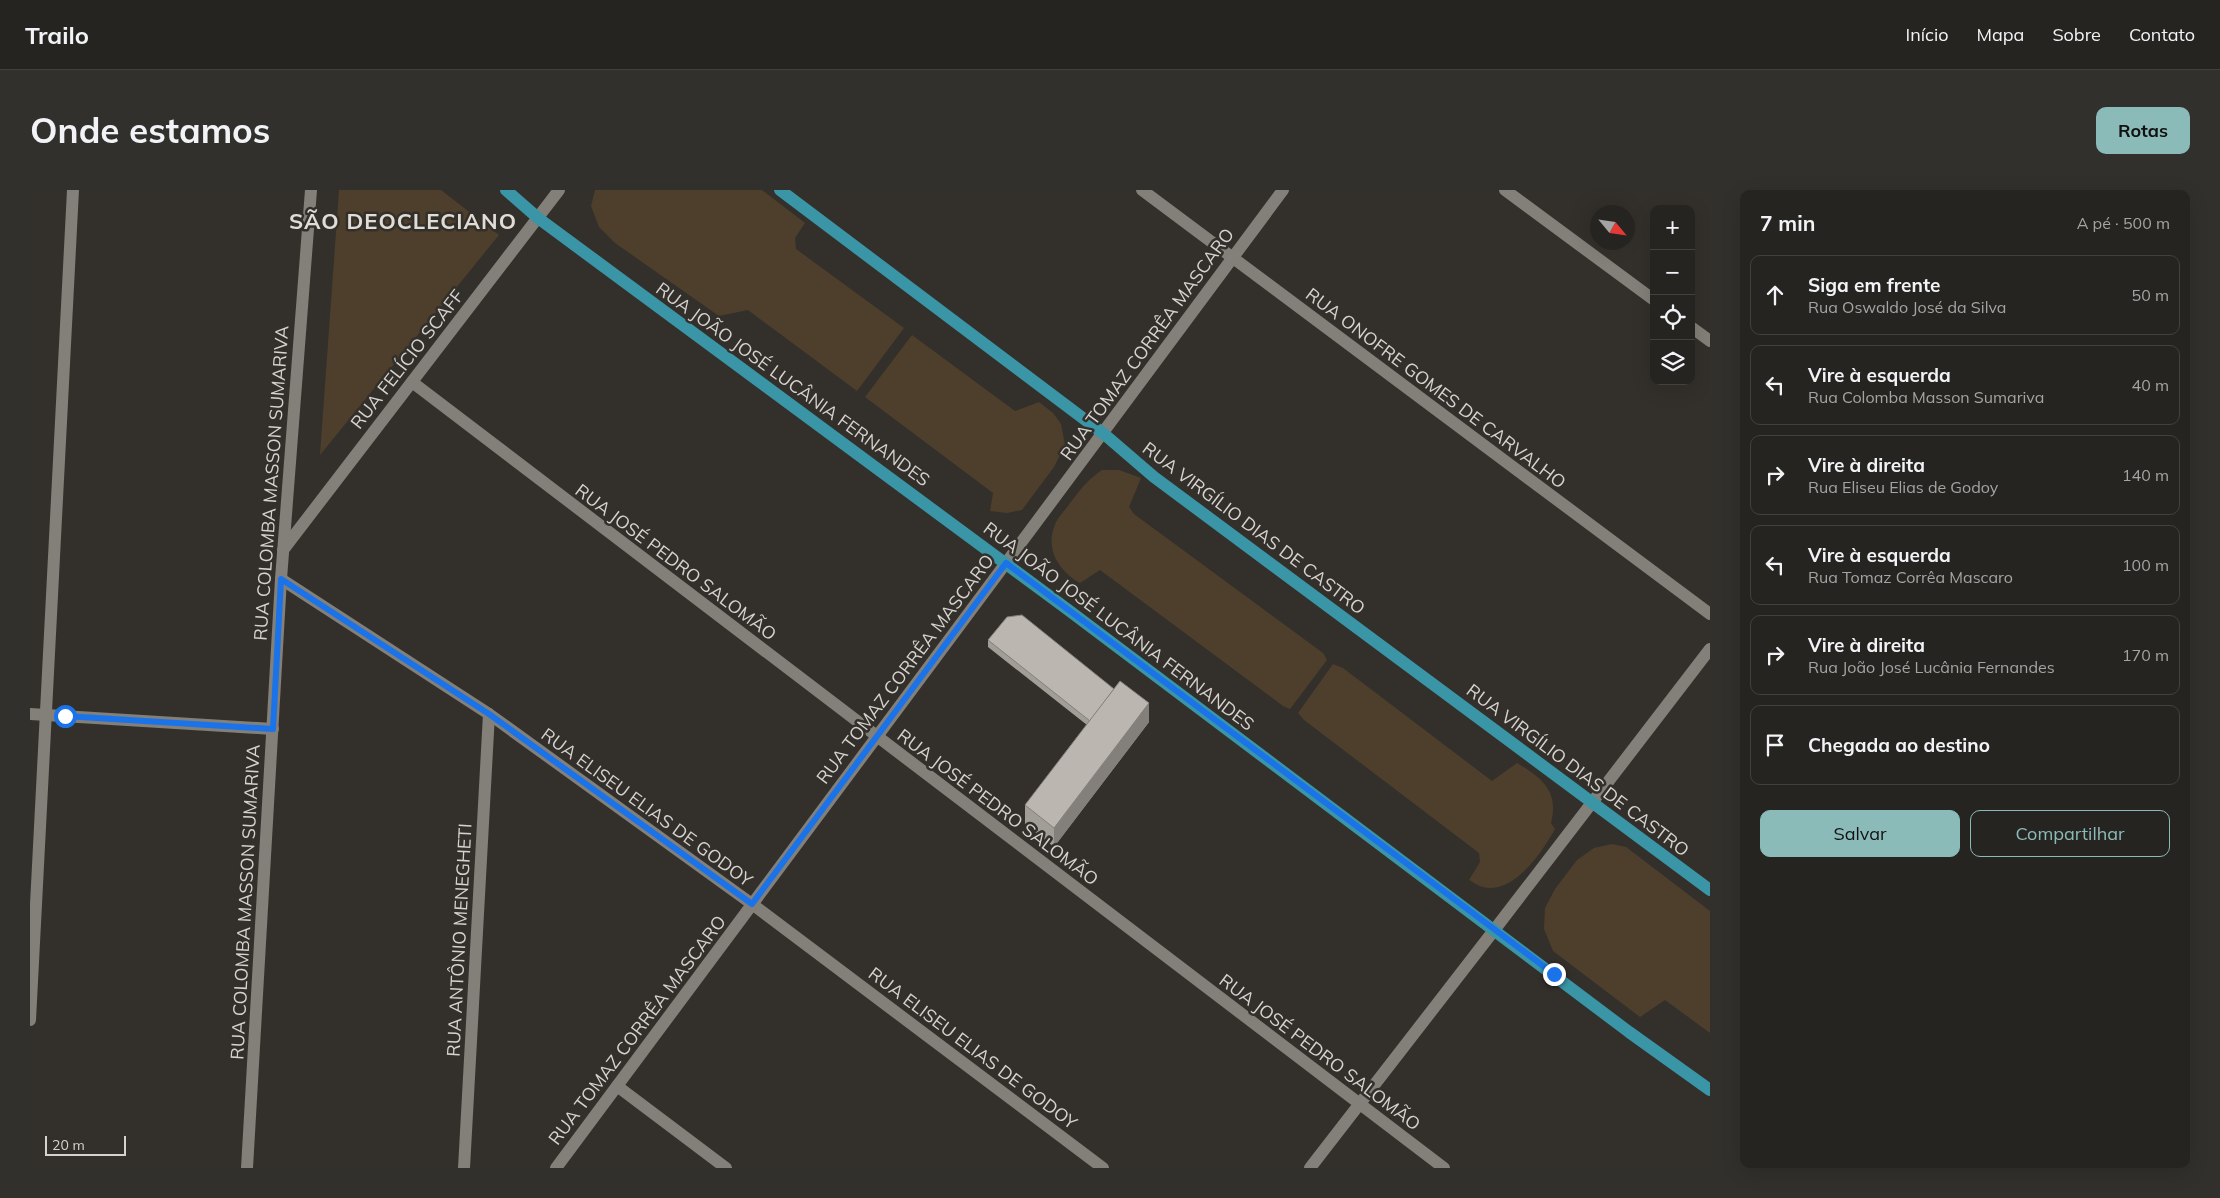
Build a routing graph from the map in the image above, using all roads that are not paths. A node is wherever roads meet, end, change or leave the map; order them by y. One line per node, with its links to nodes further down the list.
1 (72, 190): 23 (street)
2 (311, 190): 16 (street, RUA COLOMBA MASSON SUMARIVA)
3 (506, 190): 9 (main road, RUA JOÃO JOSÉ LUCÂNIA FERNANDES)
4 (559, 190): 9 (street, RUA FELÍCIO SCAFF)
5 (780, 190): 15 (main road, RUA VIRGÍLIO DIAS DE CASTRO)
6 (1142, 190): 10 (street, RUA ONOFRE GOMES DE CARVALHO)
7 (1283, 190): 10 (street, RUA TOMAZ CORRÊA MASCARO)
8 (1504, 190): 11 (street)
9 (538, 218): 14 (street, RUA FELÍCIO SCAFF); 17 (main road, RUA JOÃO JOSÉ LUCÂNIA FERNANDES)
10 (1232, 258): 15 (street, RUA TOMAZ CORRÊA MASCARO); 19 (street, RUA ONOFRE GOMES DE CARVALHO)
11 (1650, 297)
12 (1695, 330): 13 (street)
13 (1710, 341)
14 (412, 382): 16 (street, RUA FELÍCIO SCAFF); 25 (street, RUA JOSÉ PEDRO SALOMÃO)
15 (1104, 434): 17 (street, RUA TOMAZ CORRÊA MASCARO); 26 (main road, RUA VIRGÍLIO DIAS DE CASTRO)
16 (283, 550): 18 (street, RUA COLOMBA MASSON SUMARIVA)
17 (1006, 563): 25 (street, RUA TOMAZ CORRÊA MASCARO); 29 (main road, RUA JOÃO JOSÉ LUCÂNIA FERNANDES)
18 (281, 579): 22 (street, RUA ELISEU ELIAS DE GODOY); 24 (street, RUA COLOMBA MASSON SUMARIVA)
19 (1710, 614)
20 (1710, 649): 26 (street)
21 (30, 714): 23 (street)
22 (489, 714): 28 (street, RUA ELISEU ELIAS DE GODOY); 35 (street, RUA ANTÔNIO MENEGHETI)
23 (46, 715): 24 (street); 30 (street)
24 (273, 729): 34 (street, RUA COLOMBA MASSON SUMARIVA)
25 (876, 737): 28 (street, RUA TOMAZ CORRÊA MASCARO); 33 (street, RUA JOSÉ PEDRO SALOMÃO)
26 (1593, 803): 27 (main road, RUA VIRGÍLIO DIAS DE CASTRO); 29 (street)
27 (1710, 890)
28 (752, 904): 31 (street, RUA TOMAZ CORRÊA MASCARO); 38 (street, RUA ELISEU ELIAS DE GODOY)
29 (1494, 929): 32 (main road, RUA JOÃO JOSÉ LUCÂNIA FERNANDES); 33 (street)
30 (30, 1020)
31 (617, 1086): 36 (street, RUA TOMAZ CORRÊA MASCARO); 37 (street)
32 (1710, 1090)
33 (1359, 1104): 39 (street); 40 (street, RUA JOSÉ PEDRO SALOMÃO)
34 (247, 1168)
35 (464, 1168)
36 (556, 1168)
37 (726, 1168)
38 (1103, 1168)
39 (1310, 1168)
40 (1444, 1168)

